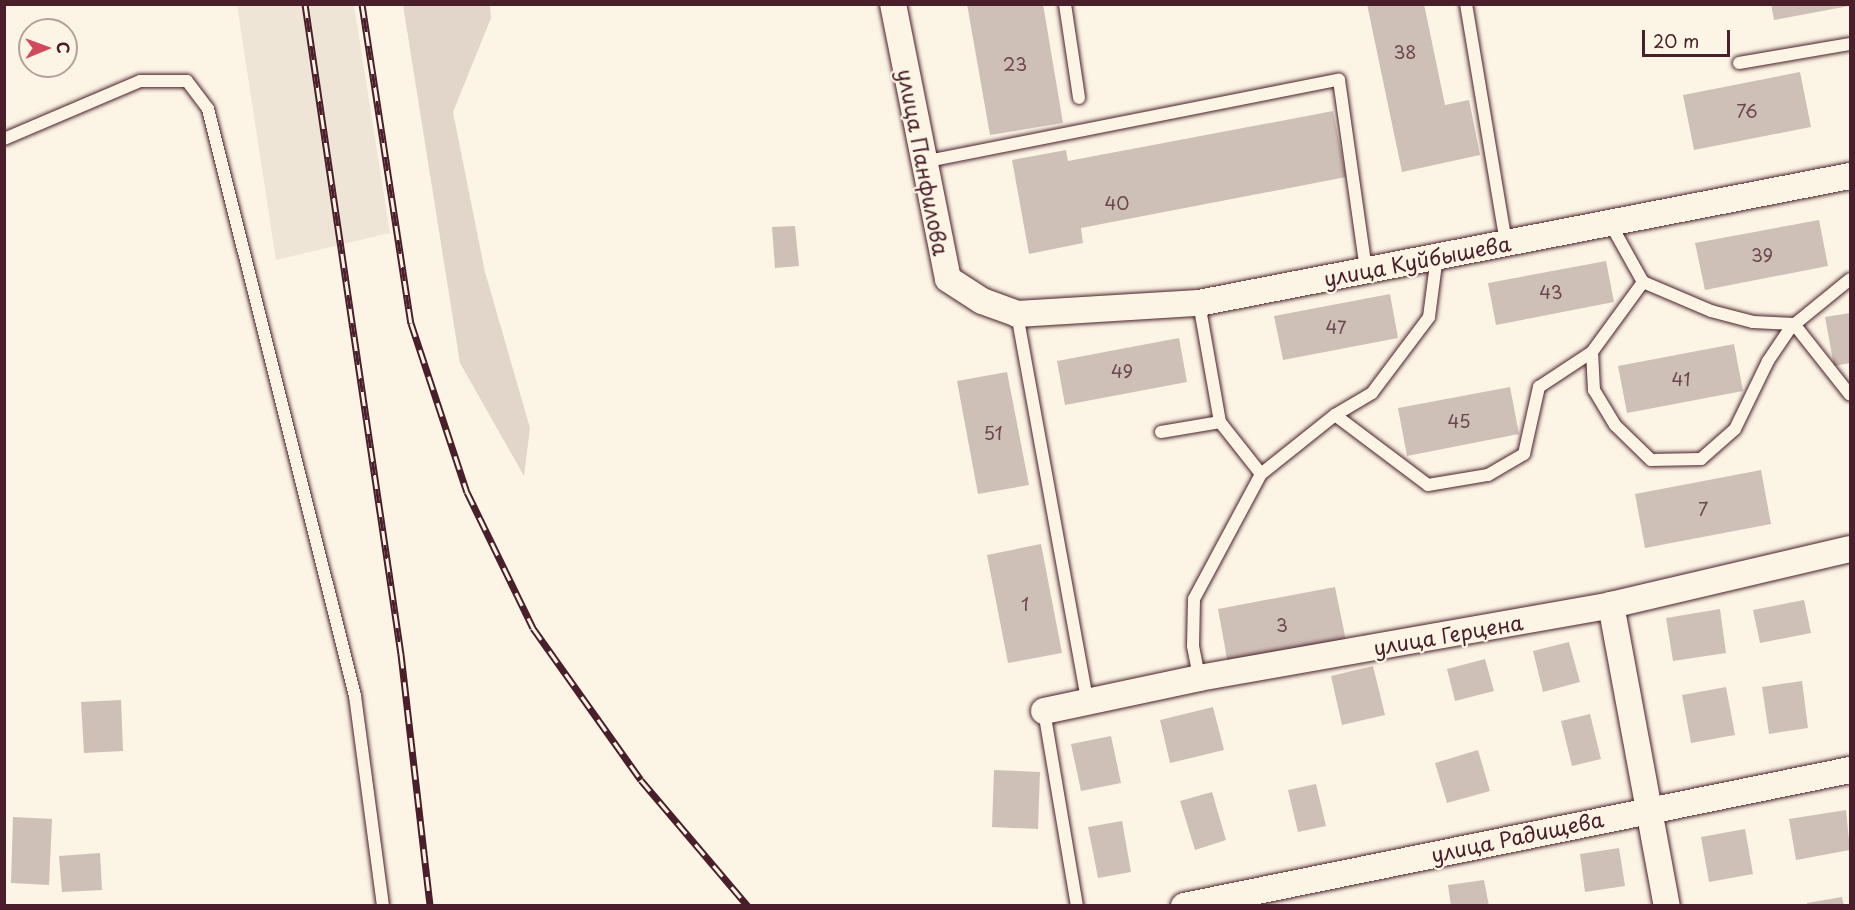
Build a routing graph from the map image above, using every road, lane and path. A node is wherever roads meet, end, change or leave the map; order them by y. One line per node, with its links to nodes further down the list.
1 (893, 4): 8 (street, улица Панфилова)
2 (1065, 4): 6 (lane)
3 (1466, 4): 11 (lane)
4 (1851, 44): 5 (lane)
5 (1739, 63)
6 (1080, 98)
7 (4, 139): 33 (lane)
8 (922, 162): 13 (lane); 16 (street, улица Панфилова)
9 (1851, 176): 10 (street, улица Куйбышева)
10 (1610, 223): 11 (street, улица Куйбышева); 15 (lane)
11 (1506, 242): 12 (street, улица Куйбышева)
12 (1437, 256): 13 (street, улица Куйбышева); 22 (lane)
13 (1366, 270): 17 (street, улица Куйбышева)
14 (1851, 279): 19 (lane)
15 (1643, 282): 19 (lane); 20 (lane)
16 (982, 302): 18 (street, улица Куйбышева)
17 (1199, 303): 18 (street, улица Куйбышева); 23 (lane)
18 (1017, 314): 29 (lane)
19 (1794, 324): 20 (lane); 21 (lane)
20 (1592, 352): 22 (lane)
21 (1851, 395)
22 (1335, 415): 25 (lane)
23 (1220, 422): 24 (lane); 25 (lane)
24 (1161, 432)
25 (1261, 474): 28 (lane)
26 (1851, 549): 27 (street, улица Герцена)
27 (1611, 604): 28 (street, улица Герцена); 32 (street)
28 (1199, 678): 29 (street, улица Герцена)
29 (1087, 700): 30 (street, улица Герцена)
30 (1044, 711): 34 (lane)
31 (1851, 770): 32 (street, улица Радищева)
32 (1651, 807): 35 (street, улица Радищева); 36 (street)
33 (383, 906)
34 (1077, 906)
35 (1184, 906)
36 (1667, 906)

